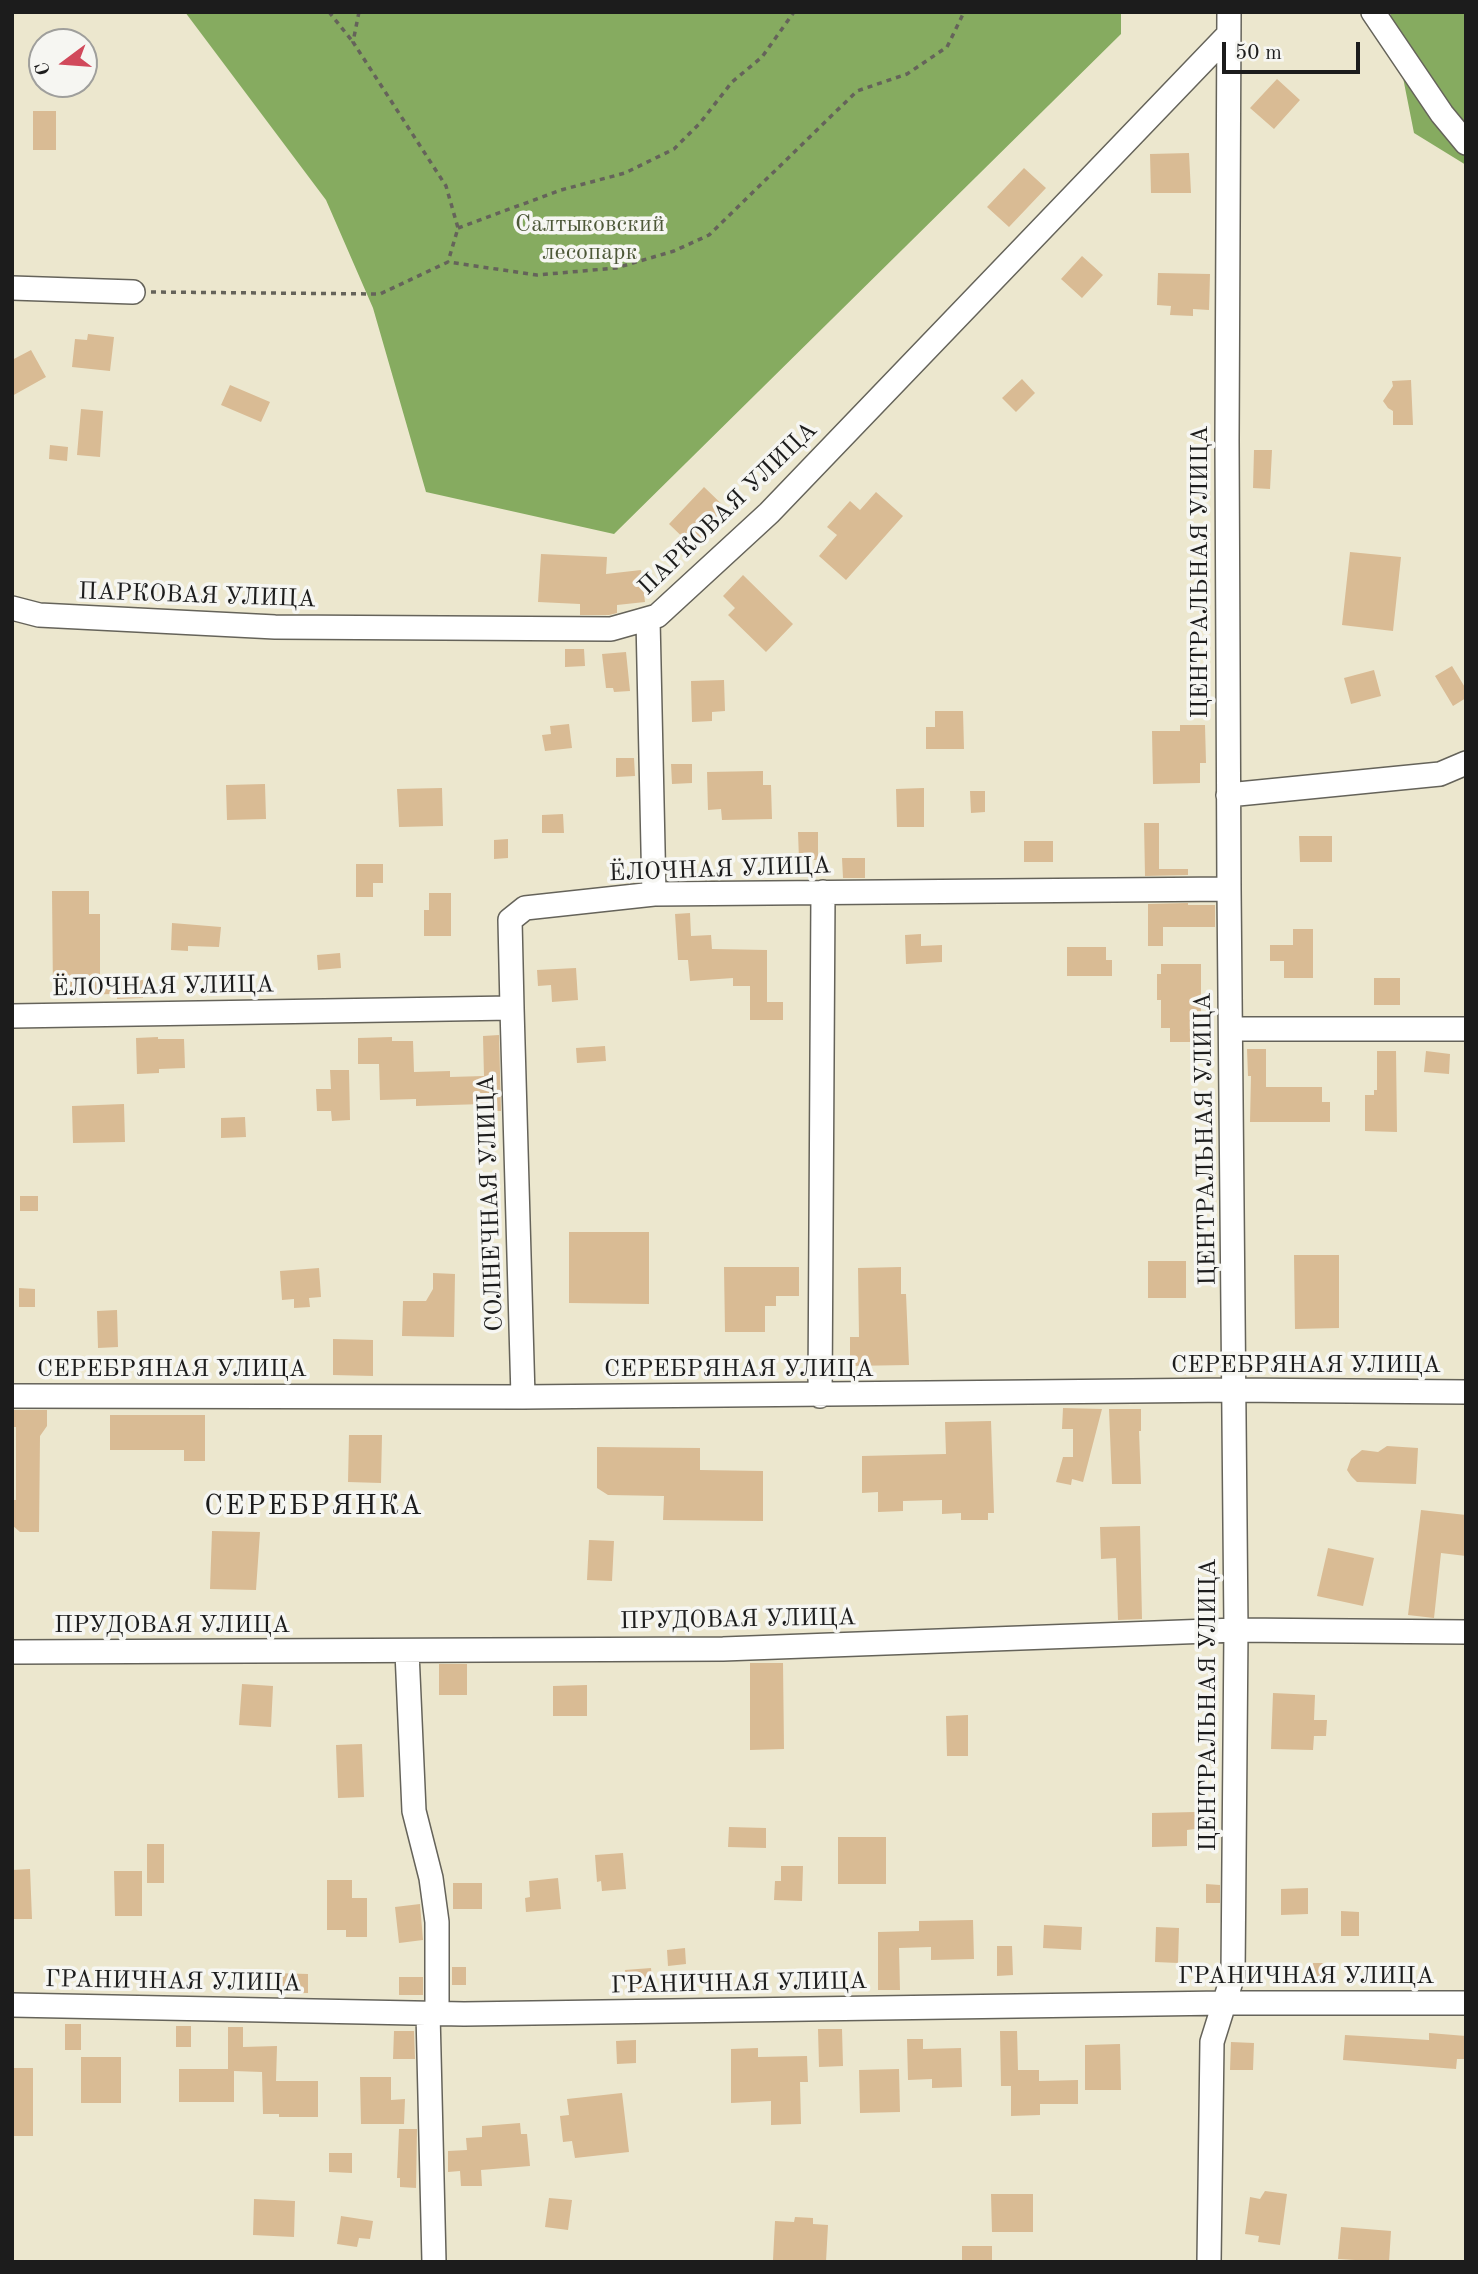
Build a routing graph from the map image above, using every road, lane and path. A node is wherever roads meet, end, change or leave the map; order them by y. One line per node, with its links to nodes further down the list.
1 (329, 12): 8 (path)
2 (359, 12): 8 (path)
3 (794, 12): 10 (path)
4 (964, 12): 11 (path)
5 (1229, 12): 7 (street, ЦЕНТРАЛЬНАЯ УЛИЦА)
6 (1373, 12): 9 (street)
7 (1227, 36): 15 (street, ПАРКОВАЯ УЛИЦА); 17 (street, ЦЕНТРАЛЬНАЯ УЛИЦА)
8 (353, 42): 10 (path)
9 (1466, 143)
10 (458, 228): 11 (path)
11 (448, 262): 13 (path)
12 (12, 288): 13 (street)
13 (133, 292)
14 (12, 608): 15 (street, ПАРКОВАЯ УЛИЦА)
15 (648, 619): 20 (street)
16 (1466, 762): 17 (street)
17 (1228, 795): 18 (street, ЦЕНТРАЛЬНАЯ УЛИЦА)
18 (1228, 889): 19 (street, ЁЛОЧНАЯ УЛИЦА); 23 (street, ЦЕНТРАЛЬНАЯ УЛИЦА)
19 (823, 892): 20 (street, ЁЛОЧНАЯ УЛИЦА); 28 (street)
20 (654, 894): 21 (street, ЁЛОЧНАЯ УЛИЦА)
21 (512, 1008): 22 (street, ЁЛОЧНАЯ УЛИЦА); 29 (street, СОЛНЕЧНАЯ УЛИЦА)
22 (12, 1016)
23 (1231, 1029): 24 (street); 25 (street, ЦЕНТРАЛЬНАЯ УЛИЦА)
24 (1466, 1029)
25 (1233, 1390): 26 (street, СЕРЕБРЯНАЯ УЛИЦА); 28 (street, СЕРЕБРЯНАЯ УЛИЦА); 30 (street, ЦЕНТРАЛЬНАЯ УЛИЦА)
26 (1466, 1392)
27 (12, 1396): 29 (street, СЕРЕБРЯНАЯ УЛИЦА)
28 (820, 1396): 29 (street, СЕРЕБРЯНАЯ УЛИЦА)
29 (523, 1397)
30 (1236, 1630): 31 (street, ПРУДОВАЯ УЛИЦА); 33 (street, ПРУДОВАЯ УЛИЦА); 34 (street, ЦЕНТРАЛЬНАЯ УЛИЦА)
31 (1466, 1632)
32 (12, 1652): 33 (street, ПРУДОВАЯ УЛИЦА)
33 (407, 1652): 37 (street)
34 (1224, 2003): 35 (street, ГРАНИЧНАЯ УЛИЦА); 37 (street, ГРАНИЧНАЯ УЛИЦА); 39 (street, ЦЕНТРАЛЬНАЯ УЛИЦА)
35 (1466, 2003)
36 (12, 2005): 37 (street, ГРАНИЧНАЯ УЛИЦА)
37 (433, 2013): 38 (street)
38 (434, 2262)
39 (1209, 2262)

